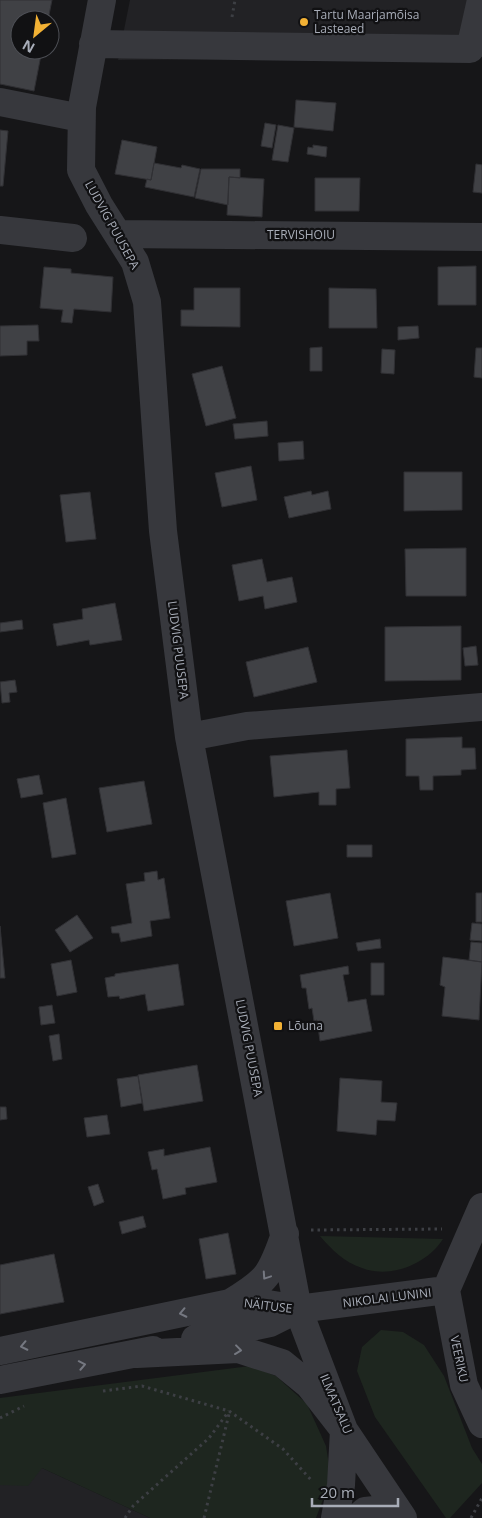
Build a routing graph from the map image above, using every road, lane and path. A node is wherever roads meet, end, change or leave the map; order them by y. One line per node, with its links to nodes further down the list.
1 (102, 0): 3 (street, LUDVIG PUUSEPA)
2 (481, 0): 3 (street)
3 (93, 44): 5 (street, LUDVIG PUUSEPA)
4 (0, 102): 5 (street)
5 (81, 118): 7 (street, LUDVIG PUUSEPA)
6 (0, 230): 9 (street)
7 (119, 234): 8 (street, TERVISHOIU); 11 (street, LUDVIG PUUSEPA)
8 (482, 236)
9 (73, 238)
10 (482, 707): 11 (street)
11 (189, 737): 15 (street, LUDVIG PUUSEPA)
12 (482, 1207): 16 (street, NIKOLAI LUNINI)
13 (321, 1229): 14 (path)
14 (447, 1229)
15 (285, 1234): 17 (street, one-way to 17); 18 (street, LUDVIG PUUSEPA)
16 (446, 1290): 18 (street, NIKOLAI LUNINI); 26 (street, VEERIKU)
17 (230, 1303): 18 (street, NÄITUSE); 19 (street, NÄITUSE, one-way to 19)
18 (298, 1309): 20 (street, NÄITUSE); 27 (street, ILMATSALU)
19 (0, 1351)
20 (137, 1354): 21 (street, NÄITUSE, one-way to 20); 27 (street, one-way to 27)
21 (0, 1380)
22 (95, 1392): 24 (path)
23 (31, 1403): 25 (path)
24 (229, 1411): 28 (path); 31 (path); 32 (path)
25 (0, 1418)
26 (482, 1424)
27 (344, 1430): 30 (street, ILMATSALU); 33 (street)
28 (313, 1483)
29 (482, 1498): 35 (path)
30 (396, 1515): 34 (street)
31 (125, 1518)
32 (204, 1518)
33 (335, 1518)
34 (357, 1518)
35 (471, 1518)

